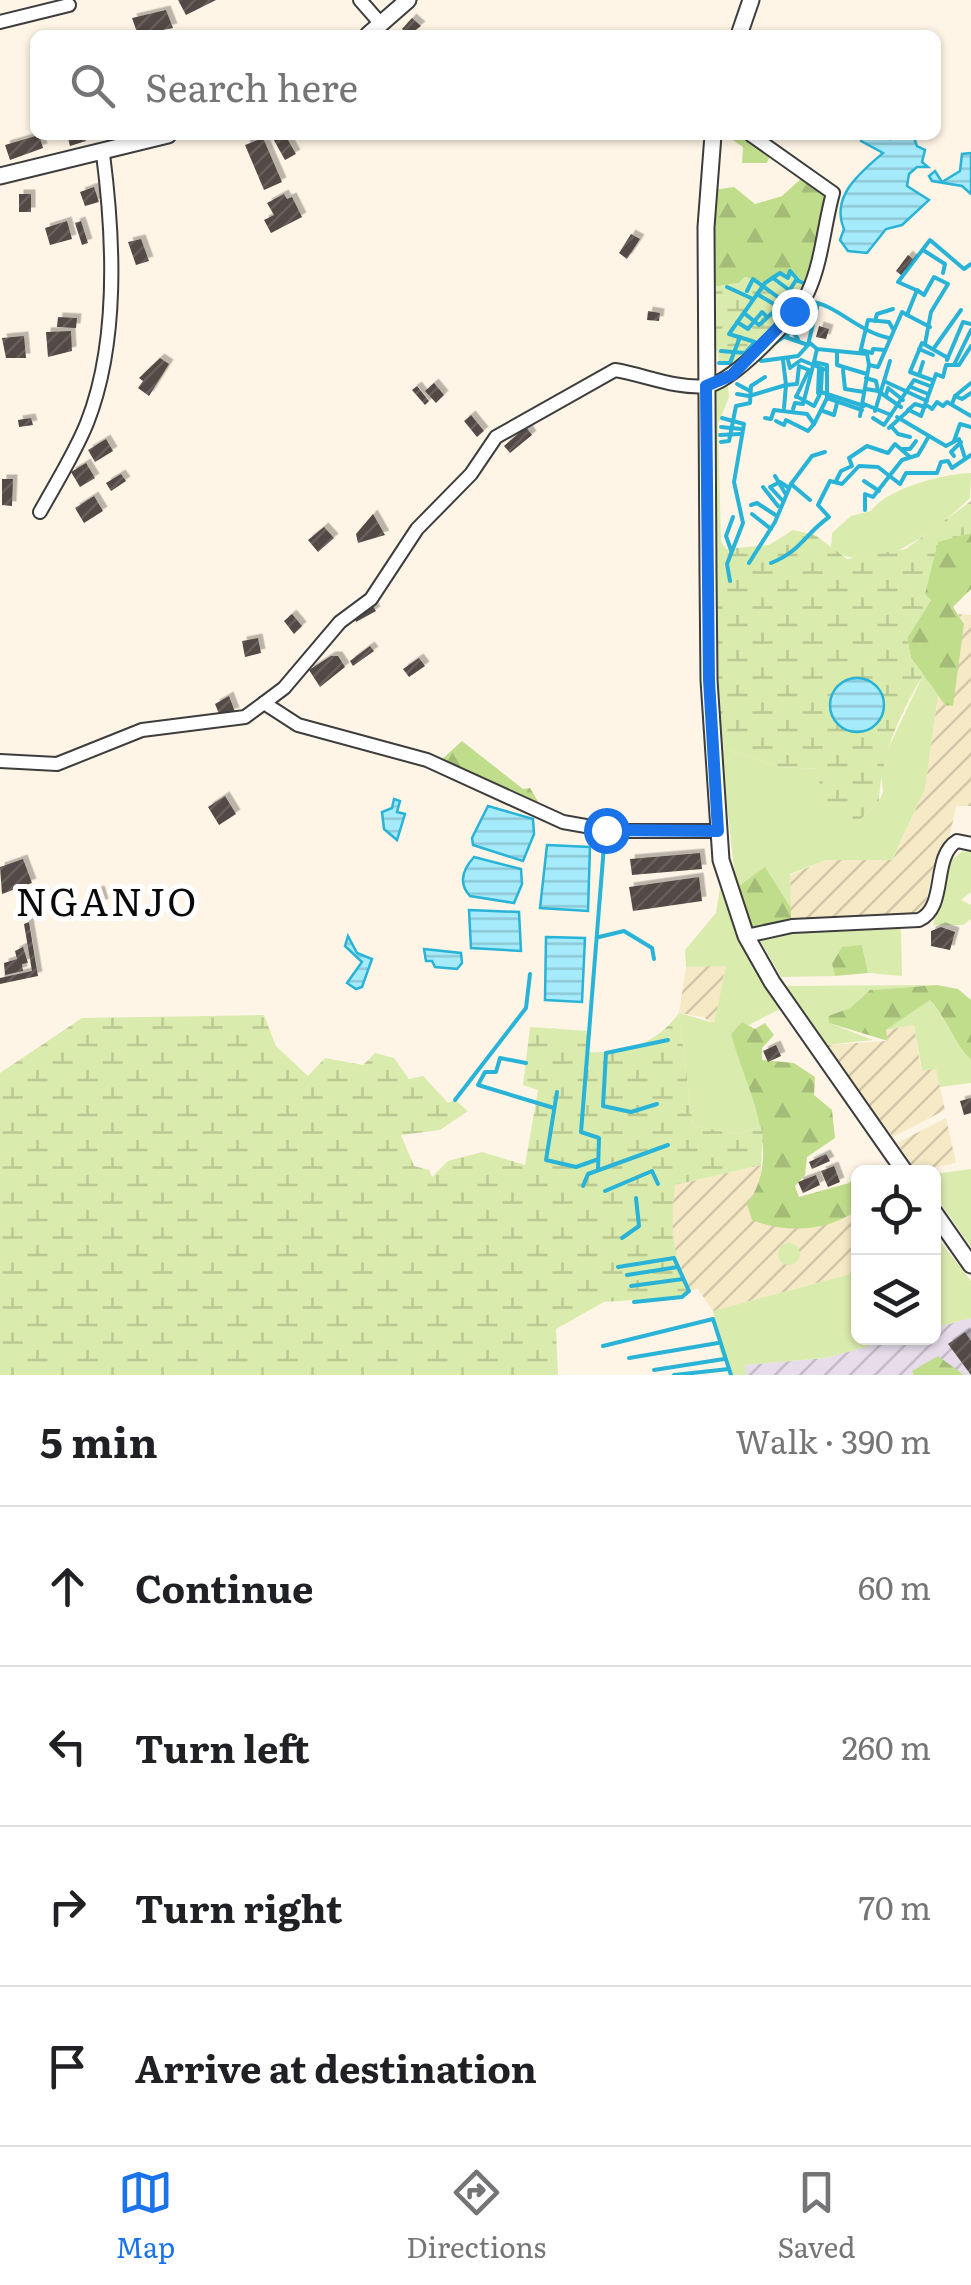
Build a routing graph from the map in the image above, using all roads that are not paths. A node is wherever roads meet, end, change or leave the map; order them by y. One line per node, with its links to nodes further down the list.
1 (360, 0): 6 (street)
2 (408, 0): 6 (street)
3 (751, 0): 7 (street)
4 (69, 5): 5 (street)
5 (0, 22)
6 (375, 30)
7 (741, 30)
8 (151, 140): 11 (street)
9 (714, 140): 13 (street)
10 (758, 140): 13 (street)
11 (103, 154): 12 (street); 14 (street)
12 (0, 176)
13 (706, 386): 15 (street); 17 (street)
14 (40, 512)
15 (264, 703): 16 (street); 17 (street)
16 (0, 761)
17 (718, 831): 19 (street)
18 (971, 844): 19 (street)
19 (746, 936): 20 (street)
20 (901, 1165)
21 (941, 1222): 22 (street)
22 (971, 1265)

